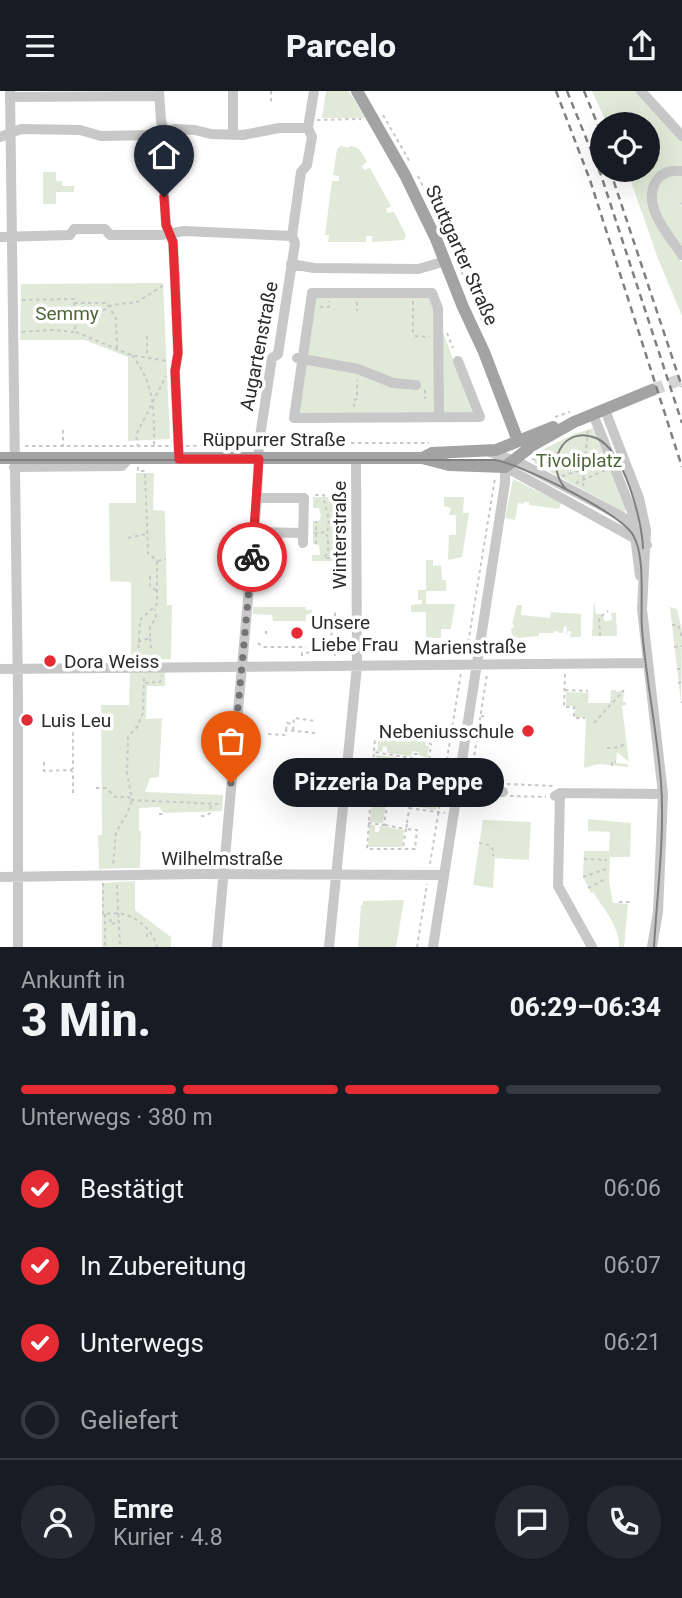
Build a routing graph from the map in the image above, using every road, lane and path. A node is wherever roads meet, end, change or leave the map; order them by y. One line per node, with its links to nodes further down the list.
1 (233, 91): 13 (street)
2 (271, 91): 8 (path)
3 (314, 91): 11 (street, Augartenstraße)
4 (357, 91): 9 (main road, Stuttgarter Straße)
5 (641, 91): 15 (street)
6 (10, 94): 7 (street); 14 (street)
7 (159, 94): 12 (street)
8 (271, 105)
9 (371, 116): 10 (path); 22 (main road, Stuttgarter Straße)
10 (321, 120)
11 (308, 128): 13 (street); 18 (street, Augartenstraße)
12 (164, 132): 13 (street); 14 (street); 17 (street)
13 (233, 135)
14 (5, 136): 20 (street)
15 (682, 136)
16 (682, 171): 21 (street)
17 (170, 234): 18 (street); 20 (street); 24 (street)
18 (292, 236): 23 (street, Augartenstraße)
19 (0, 237): 20 (street)
20 (12, 237): 27 (street)
21 (682, 255)
22 (446, 261): 23 (street); 53 (main road, Stuttgarter Straße)
23 (291, 264): 55 (street, Augartenstraße)
24 (175, 284): 29 (path); 41 (street)
25 (329, 293): 26 (street); 30 (street); 30 (path)
26 (413, 293): 35 (street); 35 (path)
27 (14, 300): 28 (path); 32 (street)
28 (74, 303): 29 (path); 31 (path)
29 (109, 307): 31 (path); 36 (path)
30 (310, 307): 39 (street)
31 (75, 316): 33 (path)
32 (14, 332): 33 (path); 62 (street)
33 (75, 332): 36 (path)
34 (147, 336): 38 (path)
35 (438, 337): 48 (street)
36 (117, 349): 37 (path)
37 (131, 355): 38 (path); 46 (path)
38 (147, 358): 41 (path)
39 (300, 359): 42 (street); 50 (street)
40 (458, 361): 48 (street)
41 (174, 362): 46 (path); 61 (street)
42 (358, 369): 43 (street); 50 (path)
43 (420, 385): 45 (path)
44 (652, 390): 49 (main road)
45 (425, 399)
46 (154, 401): 54 (path); 58 (path)
47 (575, 416): 49 (main road); 51 (path); 53 (main road, Rüppurrer Straße); 69 (main road)
48 (439, 417): 50 (street)
49 (595, 417): 68 (street); 70 (path); 86 (street)
50 (354, 418)
51 (551, 419)
52 (63, 431): 57 (path)
53 (518, 441): 59 (main road, Rüppurrer Straße); 69 (main road); 69 (main road)
54 (137, 443)
55 (259, 443): 56 (path); 61 (path); 67 (street, Augartenstraße)
56 (432, 443)
57 (63, 446): 58 (path); 60 (path); 62 (path)
58 (154, 446): 61 (path)
59 (487, 451): 66 (main road, Rüppurrer Straße); 69 (street)
60 (63, 452)
61 (179, 453): 63 (main road, Rüppurrer Straße); 67 (main road, Rüppurrer Straße)
62 (14, 457): 63 (main road, Rüppurrer Straße); 64 (main road, Rüppurrer Straße); 122 (street)
63 (134, 457): 82 (path)
64 (0, 458)
65 (356, 458): 66 (main road, Rüppurrer Straße); 67 (main road, Rüppurrer Straße); 96 (street, Winterstraße)
66 (422, 458): 69 (main road, Rüppurrer Straße)
67 (259, 459): 77 (street, Augartenstraße)
68 (612, 460): 71 (path); 81 (street)
69 (514, 461): 70 (path); 81 (street, Rüppurrer Straße); 81 (street); 113 (path); 113 (street)
70 (585, 466): 71 (path); 72 (path); 73 (path)
71 (593, 466): 73 (path)
72 (558, 477)
73 (583, 480): 74 (path); 75 (path)
74 (572, 485)
75 (582, 490)
76 (309, 497): 77 (street); 80 (path); 83 (street)
77 (257, 498): 79 (street, Augartenstraße)
78 (316, 521): 83 (path)
79 (254, 532): 83 (street); 117 (street, Augartenstraße)
80 (324, 533): 83 (path); 87 (path)
81 (635, 533): 86 (street, Rüppurrer Straße); 91 (street)
82 (147, 534): 84 (path); 89 (path)
83 (309, 535): 85 (path)
84 (128, 538)
85 (316, 544)
86 (647, 545): 91 (street)
87 (332, 558)
88 (166, 559): 89 (path)
89 (157, 561): 92 (path)
90 (150, 576): 92 (path)
91 (642, 589): 112 (street)
92 (159, 592): 93 (path)
93 (155, 608): 103 (path); 104 (path)
94 (335, 610): 97 (path)
95 (608, 611): 101 (path)
96 (357, 619): 97 (path); 120 (street, Winterstraße)
97 (333, 625): 106 (path)
98 (672, 625): 102 (path)
99 (259, 632): 100 (path)
100 (266, 632)
101 (600, 636)
102 (682, 637)
103 (150, 638): 104 (path); 108 (path)
104 (138, 642): 115 (path)
105 (258, 643): 109 (path)
106 (331, 643): 111 (path); 119 (path)
107 (682, 646): 110 (path)
108 (150, 647)
109 (292, 647): 111 (path); 111 (path)
110 (674, 647)
111 (303, 653): 118 (path)
112 (647, 663): 114 (street, Marienstraße); 165 (street)
113 (467, 665): 114 (street, Marienstraße); 120 (street, Marienstraße); 158 (path); 163 (street)
114 (488, 665): 130 (path)
115 (141, 666): 116 (street, Marienstraße); 122 (street, Marienstraße); 126 (path)
116 (162, 666): 117 (street, Marienstraße); 126 (path)
117 (241, 666): 118 (street, Marienstraße); 169 (street, Augartenstraße)
118 (302, 666): 119 (street, Marienstraße)
119 (336, 666): 120 (street, Marienstraße)
120 (357, 666): 188 (street, Winterstraße)
121 (0, 669): 122 (street, Marienstraße)
122 (18, 669): 193 (street)
123 (682, 669): 124 (path)
124 (677, 670)
125 (565, 674): 127 (path)
126 (144, 683): 167 (path)
127 (564, 690): 129 (path); 132 (path)
128 (624, 690): 134 (path)
129 (588, 691)
130 (480, 716): 131 (path); 141 (path)
131 (488, 717)
132 (585, 719)
133 (316, 720): 136 (path)
134 (594, 723)
135 (73, 724): 156 (path)
136 (293, 724): 137 (path); 138 (path)
137 (286, 730): 138 (path); 140 (path)
138 (293, 731): 139 (path)
139 (315, 733)
140 (268, 734)
141 (477, 734): 142 (path); 163 (path)
142 (485, 735)
143 (375, 738): 148 (path)
144 (626, 742): 146 (path)
145 (427, 743): 152 (path)
146 (607, 748)
147 (385, 750): 149 (path)
148 (374, 753): 149 (path); 176 (path)
149 (384, 754): 151 (path)
150 (414, 754): 152 (path)
151 (395, 756): 152 (path); 178 (path)
152 (416, 761): 157 (path)
153 (44, 762): 156 (path)
154 (616, 762): 155 (path)
155 (612, 766)
156 (70, 770): 161 (path)
157 (414, 778): 158 (path); 170 (path)
158 (443, 783): 163 (path); 171 (path)
159 (96, 788): 167 (path)
160 (505, 788): 163 (street); 164 (path); 164 (path)
161 (73, 789): 162 (path); 166 (path)
162 (80, 789)
163 (461, 789): 174 (street)
164 (557, 792): 165 (street); 214 (street)
165 (663, 794): 201 (street)
166 (73, 796)
167 (132, 800): 168 (path); 191 (path)
168 (211, 803): 169 (path); 173 (path)
169 (229, 804): 187 (street, Augartenstraße)
170 (409, 808): 171 (path); 180 (path)
171 (438, 812): 174 (path); 189 (path)
172 (206, 813): 173 (path)
173 (211, 813): 175 (path)
174 (453, 814): 190 (street)
175 (201, 816)
176 (367, 823): 177 (path); 182 (path)
177 (378, 824): 178 (path); 179 (path)
178 (384, 825): 180 (path)
179 (377, 829)
180 (406, 829): 182 (path); 182 (path)
181 (479, 843): 183 (path)
182 (403, 849)
183 (493, 856)
184 (584, 859): 185 (path)
185 (607, 860)
186 (607, 869): 194 (path)
187 (224, 874): 188 (street, Wilhelmstraße); 191 (street, Wilhelmstraße); 210 (street, Augartenstraße)
188 (336, 874): 189 (street, Wilhelmstraße); 211 (street, Winterstraße)
189 (428, 875): 190 (street, Wilhelmstraße); 212 (path)
190 (444, 875): 213 (street)
191 (111, 876): 193 (street, Wilhelmstraße); 199 (path); 200 (path)
192 (0, 877): 193 (street, Wilhelmstraße)
193 (18, 877): 206 (street)
194 (583, 877)
195 (606, 879): 196 (path)
196 (588, 888)
197 (630, 900): 198 (path)
198 (619, 902)
199 (105, 914): 200 (path); 207 (path)
200 (118, 914): 203 (path); 204 (path)
201 (658, 914): 215 (street); 216 (street)
202 (110, 919): 203 (path)
203 (118, 923): 208 (path)
204 (148, 929): 205 (path); 209 (path)
205 (147, 937)
206 (18, 947)
207 (105, 947)
208 (120, 947)
209 (157, 947)
210 (217, 947)
211 (330, 947)
212 (417, 947)
213 (433, 947)
214 (592, 947)
215 (652, 947)
216 (659, 947)

